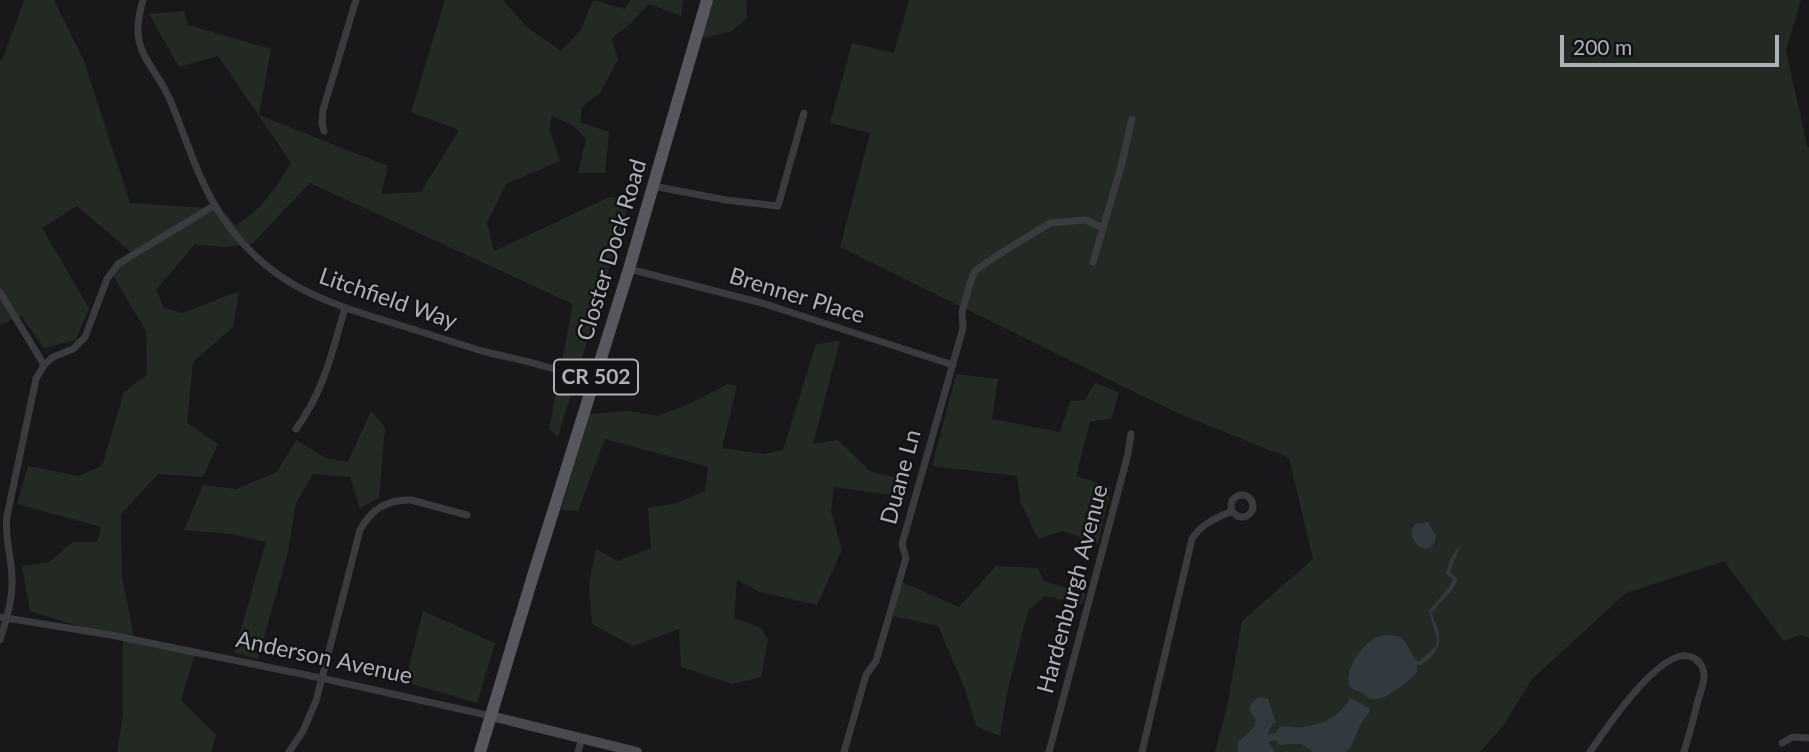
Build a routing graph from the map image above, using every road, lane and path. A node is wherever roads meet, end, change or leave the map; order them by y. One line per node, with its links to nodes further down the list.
1 (143, 0): 8 (street, Litchfield Way)
2 (356, 0): 6 (street)
3 (707, 0): 7 (main road, Closter Dock Road / CR 502)
4 (804, 113): 7 (street)
5 (1132, 119): 9 (street)
6 (324, 131)
7 (653, 186): 11 (main road, Closter Dock Road / CR 502)
8 (215, 205): 13 (street, Litchfield Way); 14 (street)
9 (1103, 228): 10 (street); 15 (street, Duane Ln)
10 (1094, 262)
11 (629, 269): 15 (street, Brenner Place); 16 (main road, Closter Dock Road / CR 502)
12 (0, 292): 14 (street)
13 (345, 308): 16 (street, Litchfield Way); 17 (street)
14 (44, 365): 21 (street)
15 (953, 365): 32 (street, Duane Ln)
16 (593, 385): 24 (main road, Closter Dock Road / CR 502)
17 (296, 429)
18 (1131, 435): 33 (street, Hardenburgh Avenue)
19 (1232, 511): 34 (street)
20 (467, 515): 23 (street)
21 (3, 617): 22 (street); 23 (street, Anderson Avenue)
22 (0, 640)
23 (320, 682): 24 (street, Anderson Avenue); 28 (street)
24 (491, 716): 25 (main road, Anderson Avenue); 29 (main road, Closter Dock Road / CR 502)
25 (582, 738): 30 (street); 31 (main road, Anderson Avenue)
26 (1809, 738): 27 (street)
27 (1782, 743)
28 (289, 752)
29 (480, 752)
30 (578, 752)
31 (638, 752)
32 (844, 752)
33 (1049, 752)
34 (1142, 752)
35 (1590, 752): 36 (street)
36 (1684, 752)

